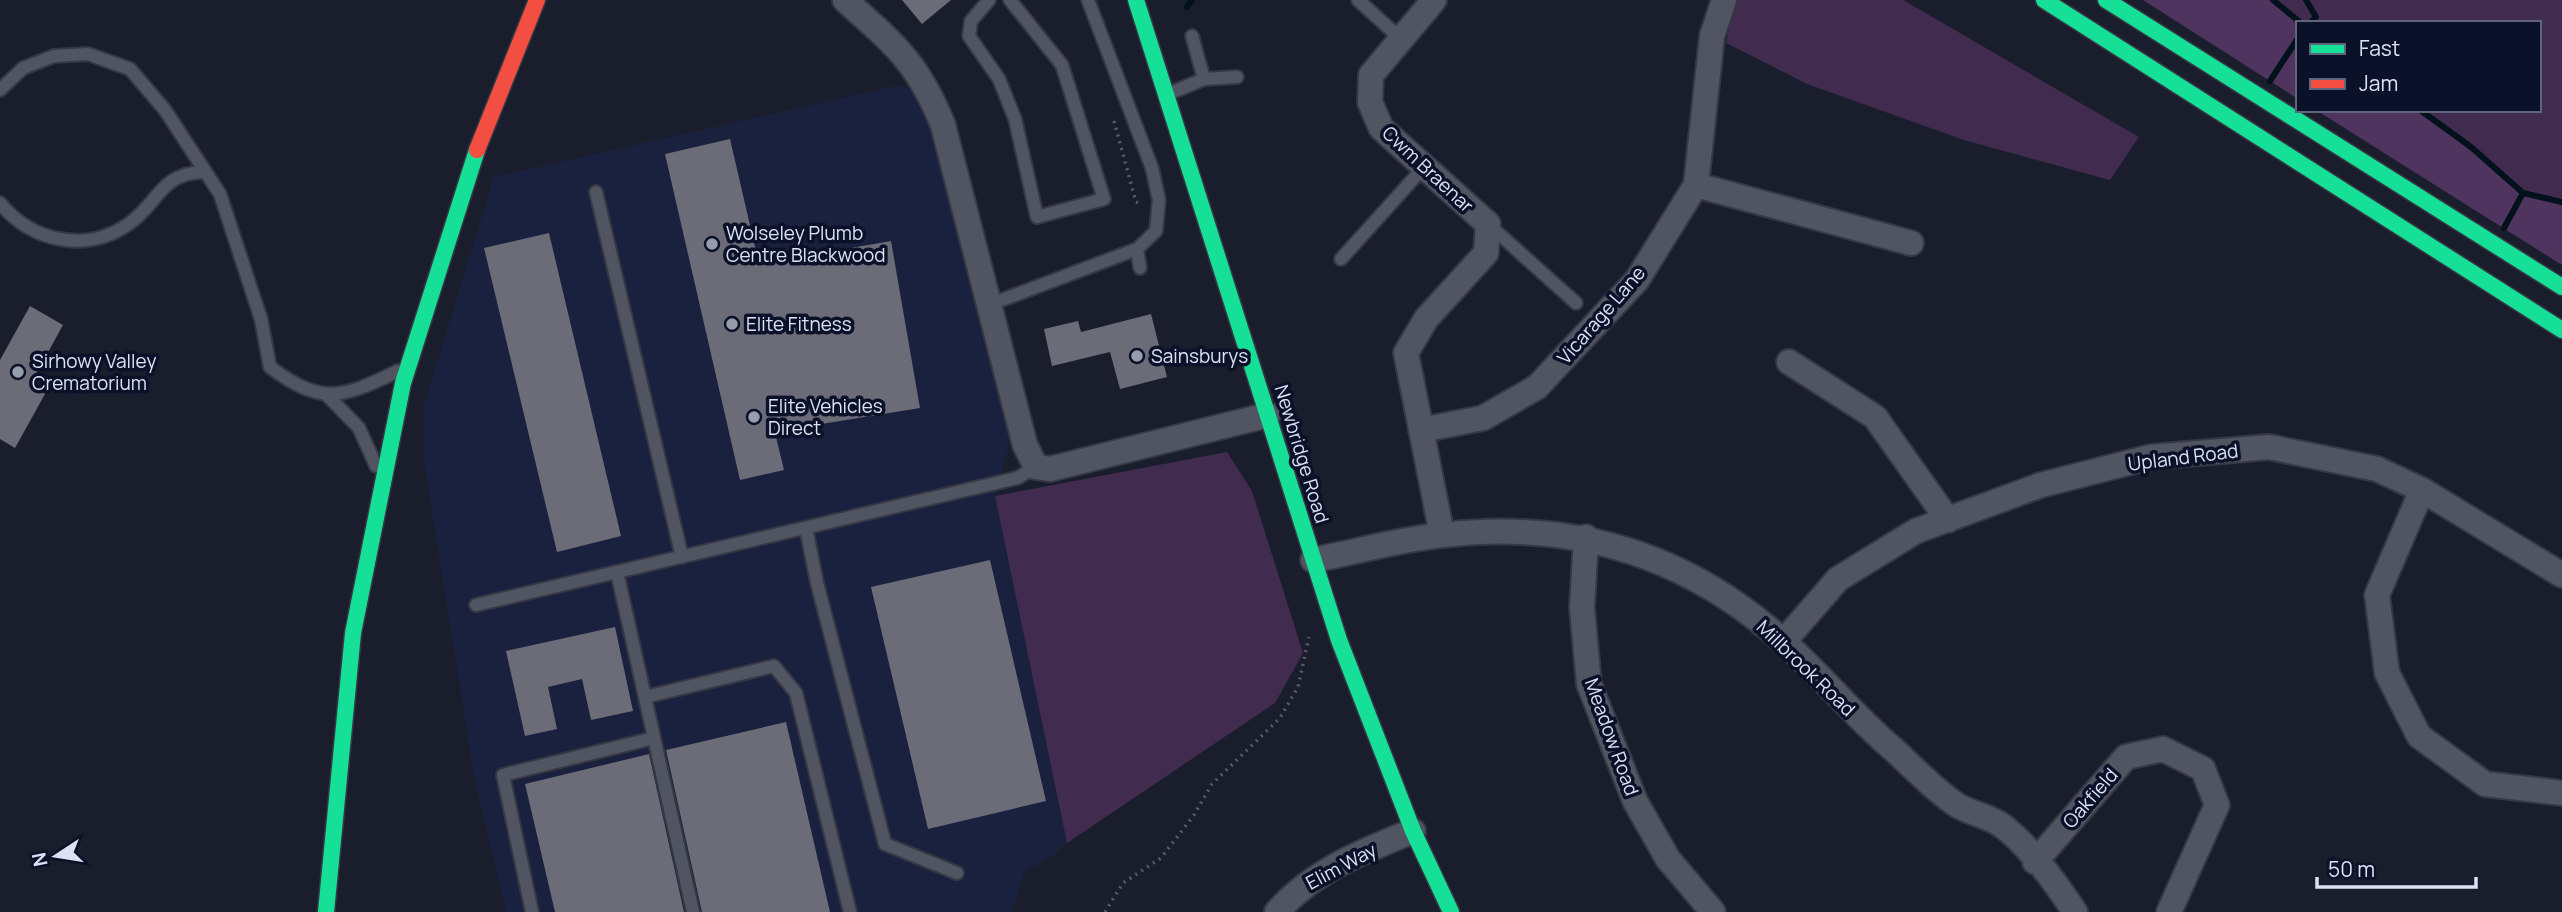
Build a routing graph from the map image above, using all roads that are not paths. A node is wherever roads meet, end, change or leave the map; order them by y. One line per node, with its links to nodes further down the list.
1 (537, 0): 33 (main road)
2 (845, 0): 30 (street)
3 (989, 0): 4 (lane)
4 (1010, 0)
5 (1088, 0): 25 (lane)
6 (1136, 0): 17 (main road, Newbridge Road)
7 (1359, 0): 13 (lane)
8 (1434, 0): 13 (street, Cwm Braenar)
9 (1724, 0): 20 (street, Vicarage Lane)
10 (2044, 0): 31 (main road)
11 (2106, 0): 28 (main road)
12 (1192, 36): 15 (lane)
13 (1401, 39): 18 (street, Cwm Braenar)
14 (1237, 77): 15 (lane)
15 (1204, 79): 17 (lane)
16 (0, 90): 19 (lane)
17 (1167, 94): 35 (main road, Newbridge Road)
18 (1423, 167): 23 (street, Cwm Braenar); 26 (lane)
19 (203, 172): 22 (lane); 34 (lane)
20 (1696, 185): 24 (street); 36 (street, Vicarage Lane)
21 (596, 192): 44 (lane)
22 (0, 203)
23 (1488, 225): 29 (lane); 36 (street, Cwm Braenar)
24 (1911, 243)
25 (1137, 250): 27 (lane); 30 (lane)
26 (1340, 260)
27 (1140, 268)
28 (2562, 287)
29 (1576, 303)
30 (991, 304): 37 (street)
31 (2562, 330)
32 (1788, 362): 40 (street)
33 (408, 366): 34 (lane); 38 (main road)
34 (327, 395): 38 (lane)
35 (1268, 415): 37 (street); 45 (main road, Newbridge Road)
36 (1421, 430): 42 (street, Cwm Braenar)
37 (1036, 467): 41 (lane)
38 (382, 485): 57 (main road)
39 (2422, 490): 40 (street, Upland Road); 47 (street, Upland Road); 52 (street)
40 (1948, 520): 49 (street, Upland Road)
41 (806, 528): 44 (lane); 55 (lane)
42 (1442, 535): 43 (street, Millbrook Road); 45 (street, Millbrook Road)
43 (1586, 537): 49 (street, Millbrook Road); 56 (street, Meadow Road)
44 (682, 557): 46 (lane)
45 (1313, 561): 53 (main road, Newbridge Road)
46 (617, 572): 48 (lane); 50 (lane)
47 (2562, 575)
48 (476, 605)
49 (1784, 641): 54 (street, Millbrook Road)
50 (645, 697): 51 (lane); 60 (lane)
51 (654, 738): 58 (lane); 59 (lane)
52 (2562, 793)
53 (1413, 831): 61 (street, Elim Way); 62 (main road, Newbridge Road)
54 (2035, 862): 63 (street, Millbrook Road); 64 (street, Oakfield)
55 (957, 873)
56 (1711, 911)
57 (326, 912)
58 (532, 912)
59 (694, 912)
60 (850, 912)
61 (1277, 912)
62 (1451, 912)
63 (2075, 912)
64 (2169, 912)

